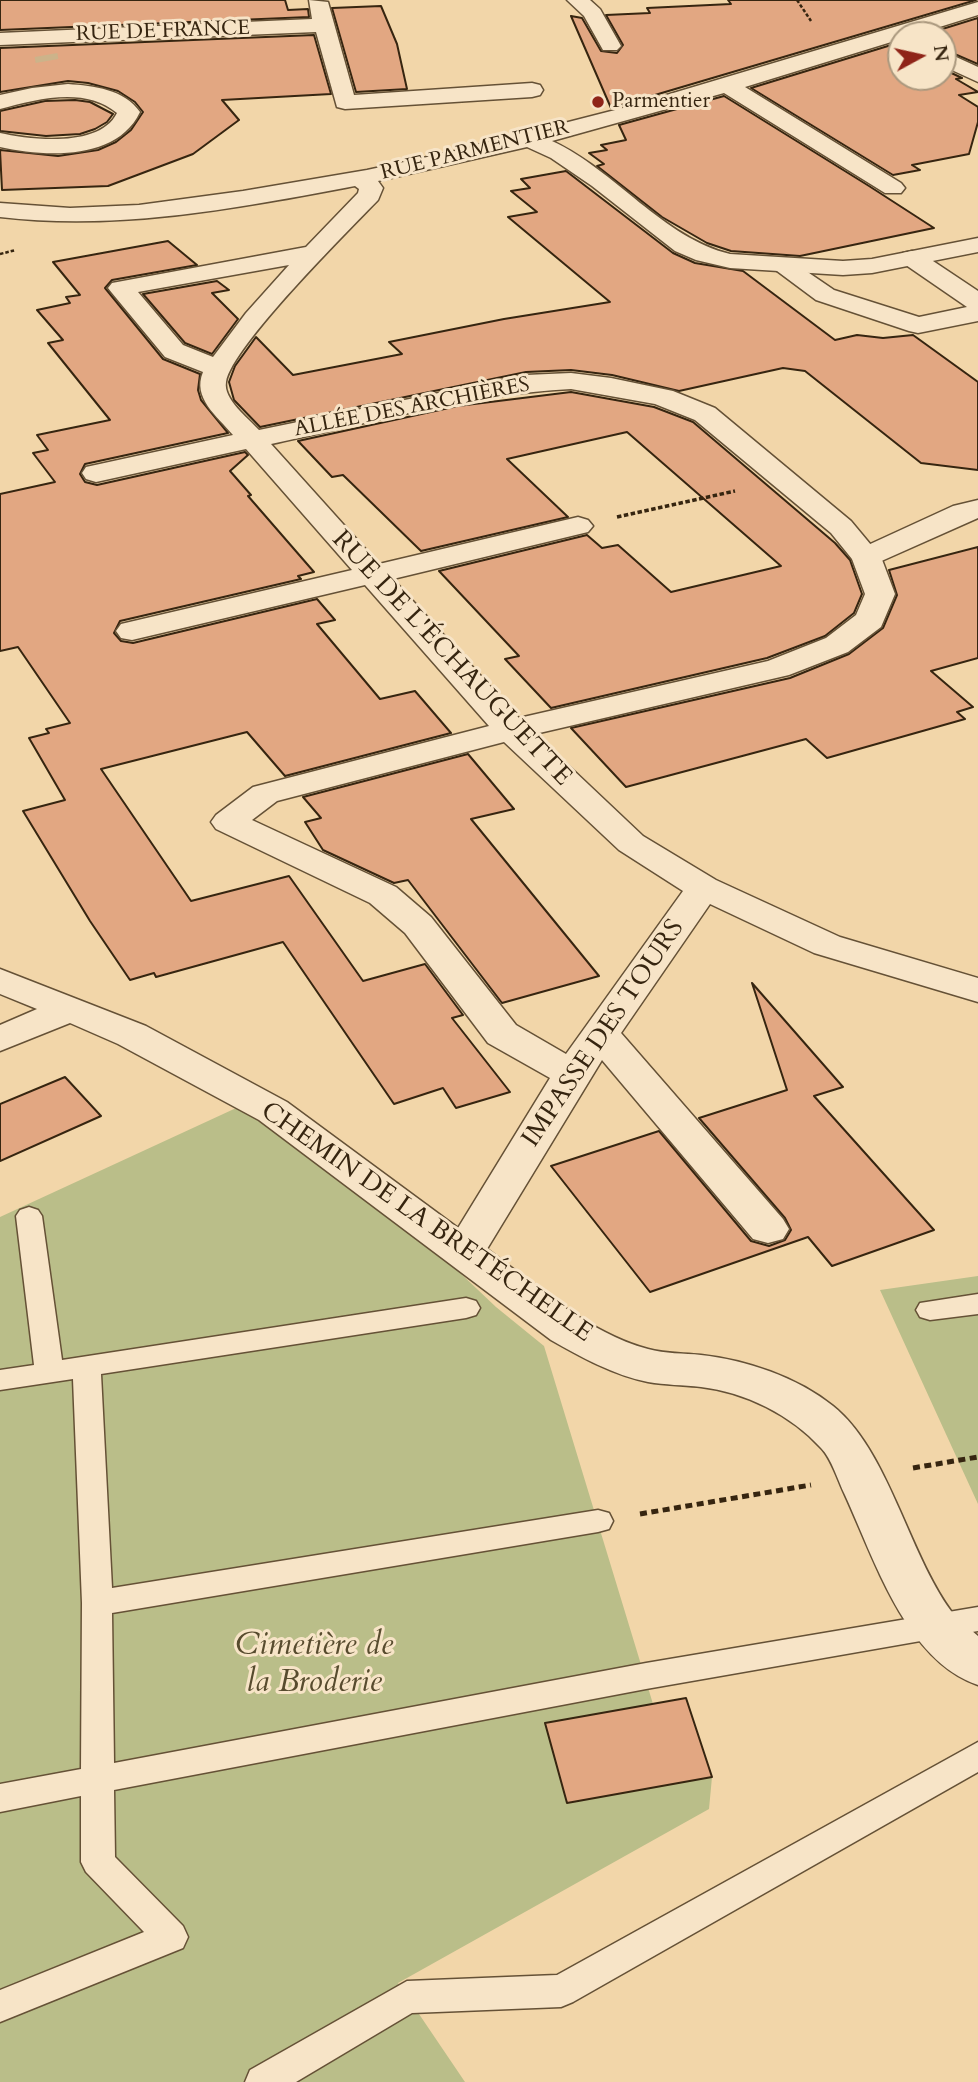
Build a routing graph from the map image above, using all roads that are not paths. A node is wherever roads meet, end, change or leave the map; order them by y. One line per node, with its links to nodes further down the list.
1 (317, 0): 5 (street)
2 (577, 0): 8 (street)
3 (978, 8): 4 (street, RUE PARMENTIER)
4 (940, 21)
5 (325, 25): 9 (street, RUE DE FRANCE); 13 (street)
6 (887, 38): 12 (street, RUE PARMENTIER)
7 (0, 39): 9 (street, RUE DE FRANCE)
8 (610, 46)
9 (47, 63): 14 (street); 15 (street)
10 (957, 65): 11 (street)
11 (978, 76)
12 (724, 85): 16 (street, RUE PARMENTIER); 18 (street)
13 (532, 90)
14 (0, 102)
15 (0, 139)
16 (531, 140): 17 (street, RUE PARMENTIER); 23 (street)
17 (361, 178): 19 (street, RUE PARMENTIER); 21 (street)
18 (893, 188)
19 (0, 210)
20 (978, 245): 22 (street)
21 (314, 253): 25 (street); 25 (street)
22 (912, 258): 23 (street); 24 (street)
23 (781, 265): 24 (street)
24 (973, 315)
25 (218, 368): 26 (street, RUE DE L'ÉCHAUGUETTE)
26 (251, 441): 27 (street, ALLÉE DES ARCHIÈRES); 30 (street, ALLÉE DES ARCHIÈRES); 31 (street, RUE DE L'ÉCHAUGUETTE)
27 (96, 472)
28 (978, 509): 30 (street)
29 (578, 526): 31 (street)
30 (866, 557): 33 (street, ALLÉE DES ARCHIÈRES)
31 (370, 575): 32 (street); 33 (street, RUE DE L'ÉCHAUGUETTE)
32 (132, 631)
33 (511, 730): 34 (street, RUE DE L'ÉCHAUGUETTE); 40 (street, ALLÉE DES ARCHIÈRES)
34 (703, 888): 36 (street, RUE DE L'ÉCHAUGUETTE); 38 (street, IMPASSE DES TOURS)
35 (0, 980): 37 (street, CHEMIN DE LA BRETÉCHELLE)
36 (978, 990)
37 (68, 1010): 39 (street); 43 (street, CHEMIN DE LA BRETÉCHELLE)
38 (600, 1033): 40 (street, IMPASSE DES TOURS); 42 (street)
39 (0, 1039)
40 (572, 1074): 43 (street, IMPASSE DES TOURS)
41 (29, 1216): 48 (lane)
42 (768, 1229)
43 (464, 1253): 53 (street, CHEMIN DE LA BRETÉCHELLE)
44 (978, 1304): 46 (lane)
45 (466, 1308): 47 (lane)
46 (930, 1310)
47 (87, 1367): 48 (lane); 51 (lane)
48 (49, 1372): 49 (lane)
49 (0, 1380)
50 (598, 1521): 51 (lane)
51 (97, 1603): 56 (lane)
52 (978, 1619): 53 (lane)
53 (935, 1626): 54 (street, CHEMIN DE LA BRETÉCHELLE); 56 (lane)
54 (978, 1665)
55 (978, 1756): 59 (lane)
56 (99, 1779): 57 (lane); 58 (lane)
57 (0, 1798)
58 (0, 2006)
59 (263, 2082)

